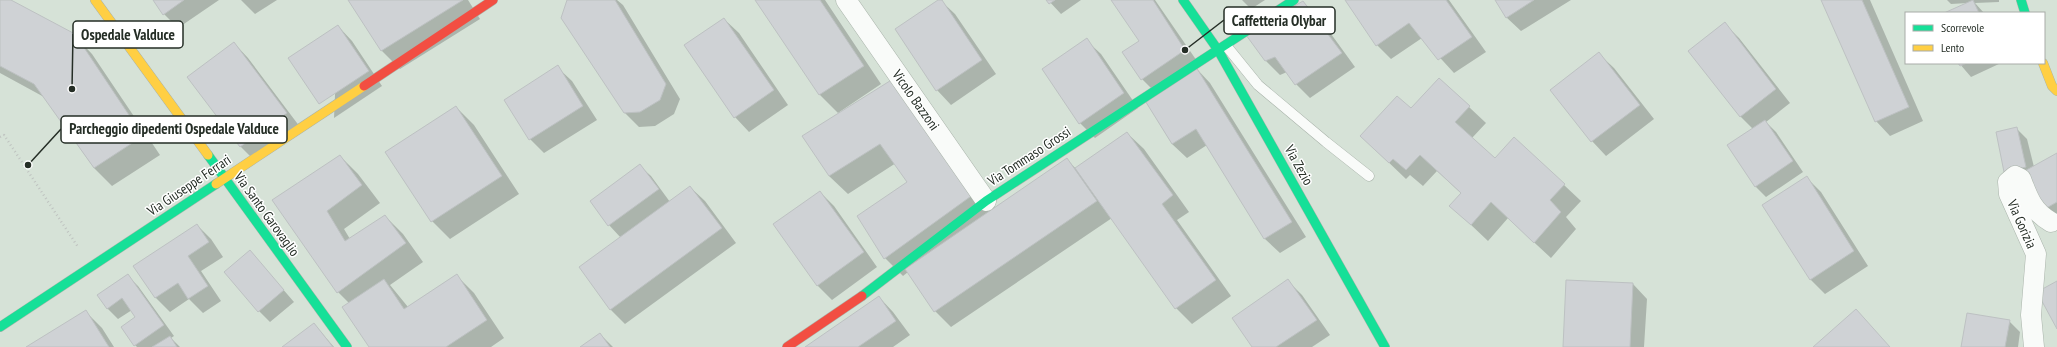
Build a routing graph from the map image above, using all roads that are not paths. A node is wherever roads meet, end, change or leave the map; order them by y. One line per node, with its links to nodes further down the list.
1 (95, 0): 12 (street, Via Santo Garovaglio)
2 (493, 0): 12 (street, Via Giuseppe Ferrari)
3 (846, 0): 13 (street, Vicolo Bazzoni)
4 (1183, 0): 8 (street, Via Zezio)
5 (1294, 0): 8 (street, Via Tommaso Grossi)
6 (2021, 0): 7 (street)
7 (2024, 12)
8 (1222, 47): 11 (lane); 13 (street, Via Tommaso Grossi); 19 (street, Via Zezio)
9 (2043, 64): 10 (street)
10 (2057, 91)
11 (1369, 176)
12 (224, 178): 15 (street, Via Giuseppe Ferrari); 17 (street, Via Santo Garovaglio)
13 (986, 201): 18 (street, Via Tommaso Grossi)
14 (2051, 222): 16 (street, Via Gorizia)
15 (0, 326)
16 (2031, 343)
17 (346, 347)
18 (787, 347)
19 (1385, 347)

